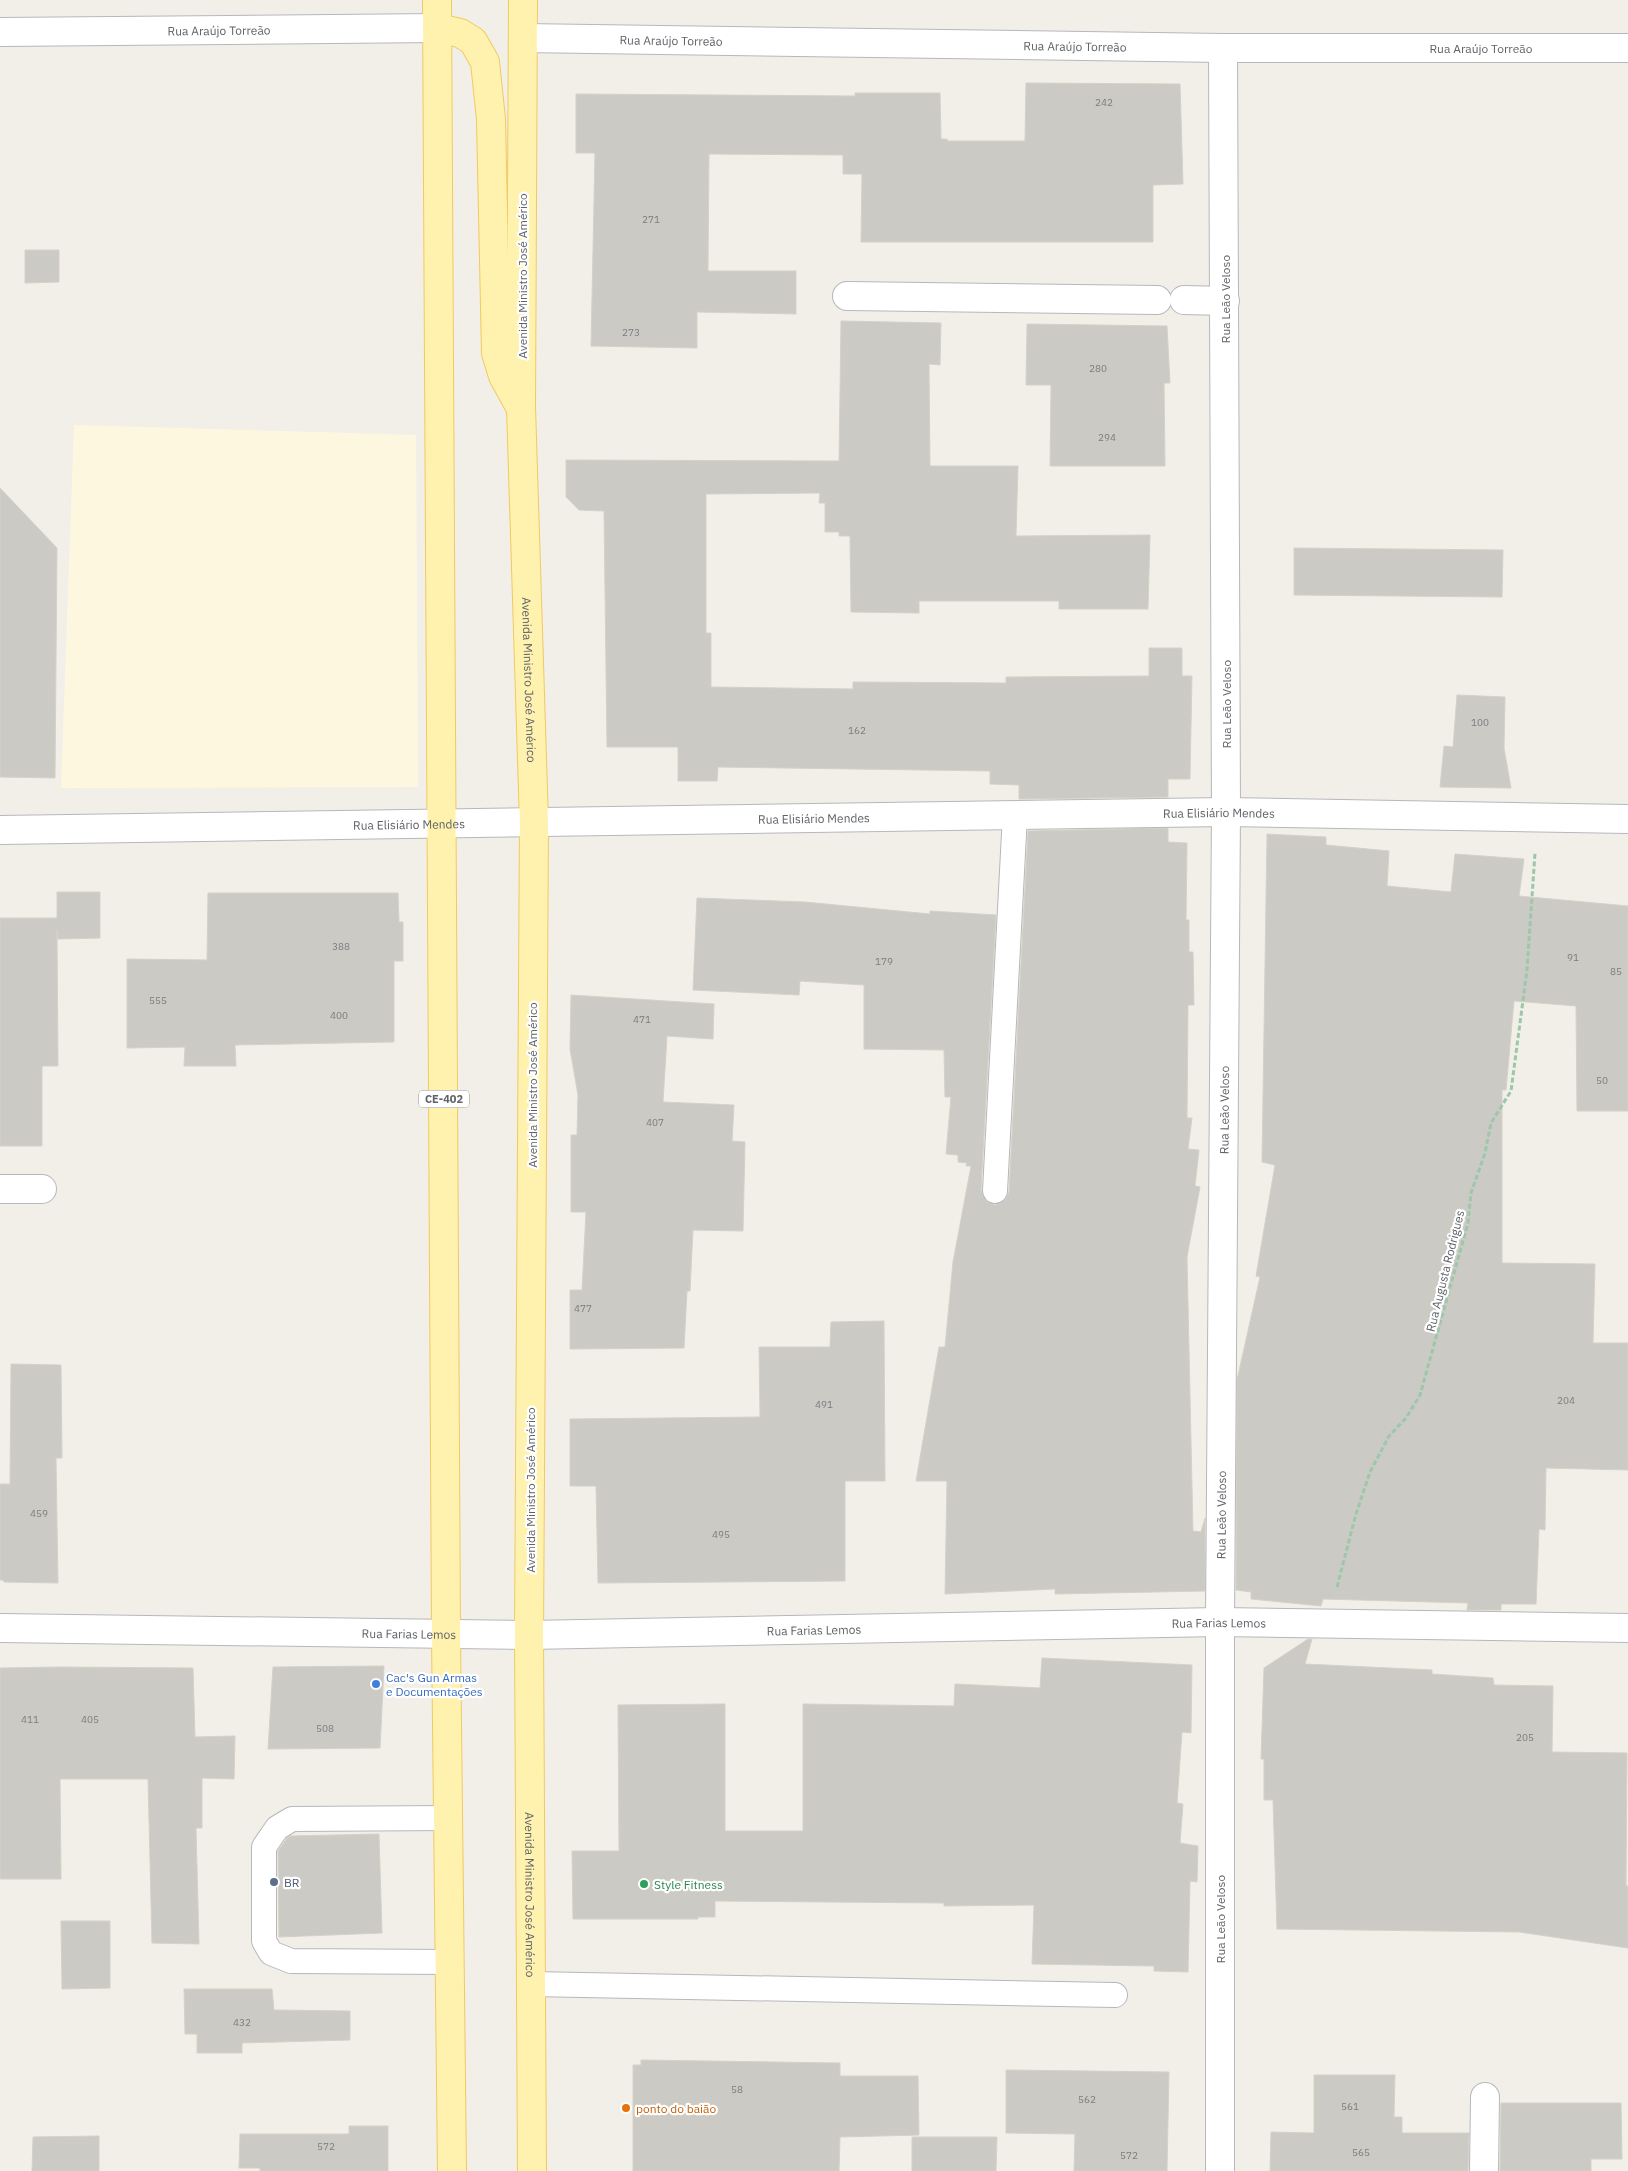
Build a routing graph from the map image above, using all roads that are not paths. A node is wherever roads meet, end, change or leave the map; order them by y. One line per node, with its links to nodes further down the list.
1 (437, 0): 3 (main road, CE-402)
2 (523, 0): 5 (main road, Avenida Ministro José Américo)
3 (438, 28): 4 (street, Rua Araújo Torreão); 12 (main road); 17 (main road, CE-402)
4 (0, 32)
5 (523, 38): 6 (street, Rua Araújo Torreão); 12 (main road, Avenida Ministro José Américo)
6 (1224, 48): 7 (street, Rua Araújo Torreão); 11 (street, Rua Leão Veloso)
7 (1628, 48)
8 (847, 296): 9 (street)
9 (1156, 300)
10 (1184, 300): 11 (street)
11 (1225, 301): 13 (street, Rua Leão Veloso)
12 (521, 408): 16 (main road, Avenida Ministro José Américo)
13 (1226, 812): 14 (street, Rua Elisiário Mendes); 15 (street, Rua Elisiário Mendes); 22 (street, Rua Leão Veloso)
14 (1015, 815): 16 (street, Rua Elisiário Mendes); 21 (lane)
15 (1628, 820)
16 (534, 823): 17 (street, Rua Elisiário Mendes); 26 (main road, Avenida Ministro José Américo)
17 (442, 825): 18 (street, Rua Elisiário Mendes); 25 (main road, CE-402)
18 (0, 830)
19 (0, 1189): 20 (street)
20 (42, 1189)
21 (995, 1191)
22 (1220, 1622): 24 (street, Rua Farias Lemos); 26 (street, Rua Farias Lemos); 34 (street, Rua Leão Veloso)
23 (0, 1628): 25 (street, Rua Farias Lemos)
24 (1628, 1628)
25 (446, 1634): 26 (street, Rua Farias Lemos); 27 (main road, CE-402)
26 (529, 1635): 29 (main road, Avenida Ministro José Américo)
27 (449, 1818): 28 (main road, CE-402); 28 (lane)
28 (450, 1962): 32 (main road, CE-402)
29 (531, 1984): 30 (lane); 33 (main road, Avenida Ministro José Américo)
30 (1115, 1995)
31 (1484, 2097): 35 (street)
32 (452, 2171)
33 (532, 2171)
34 (1220, 2171)
35 (1484, 2171)

